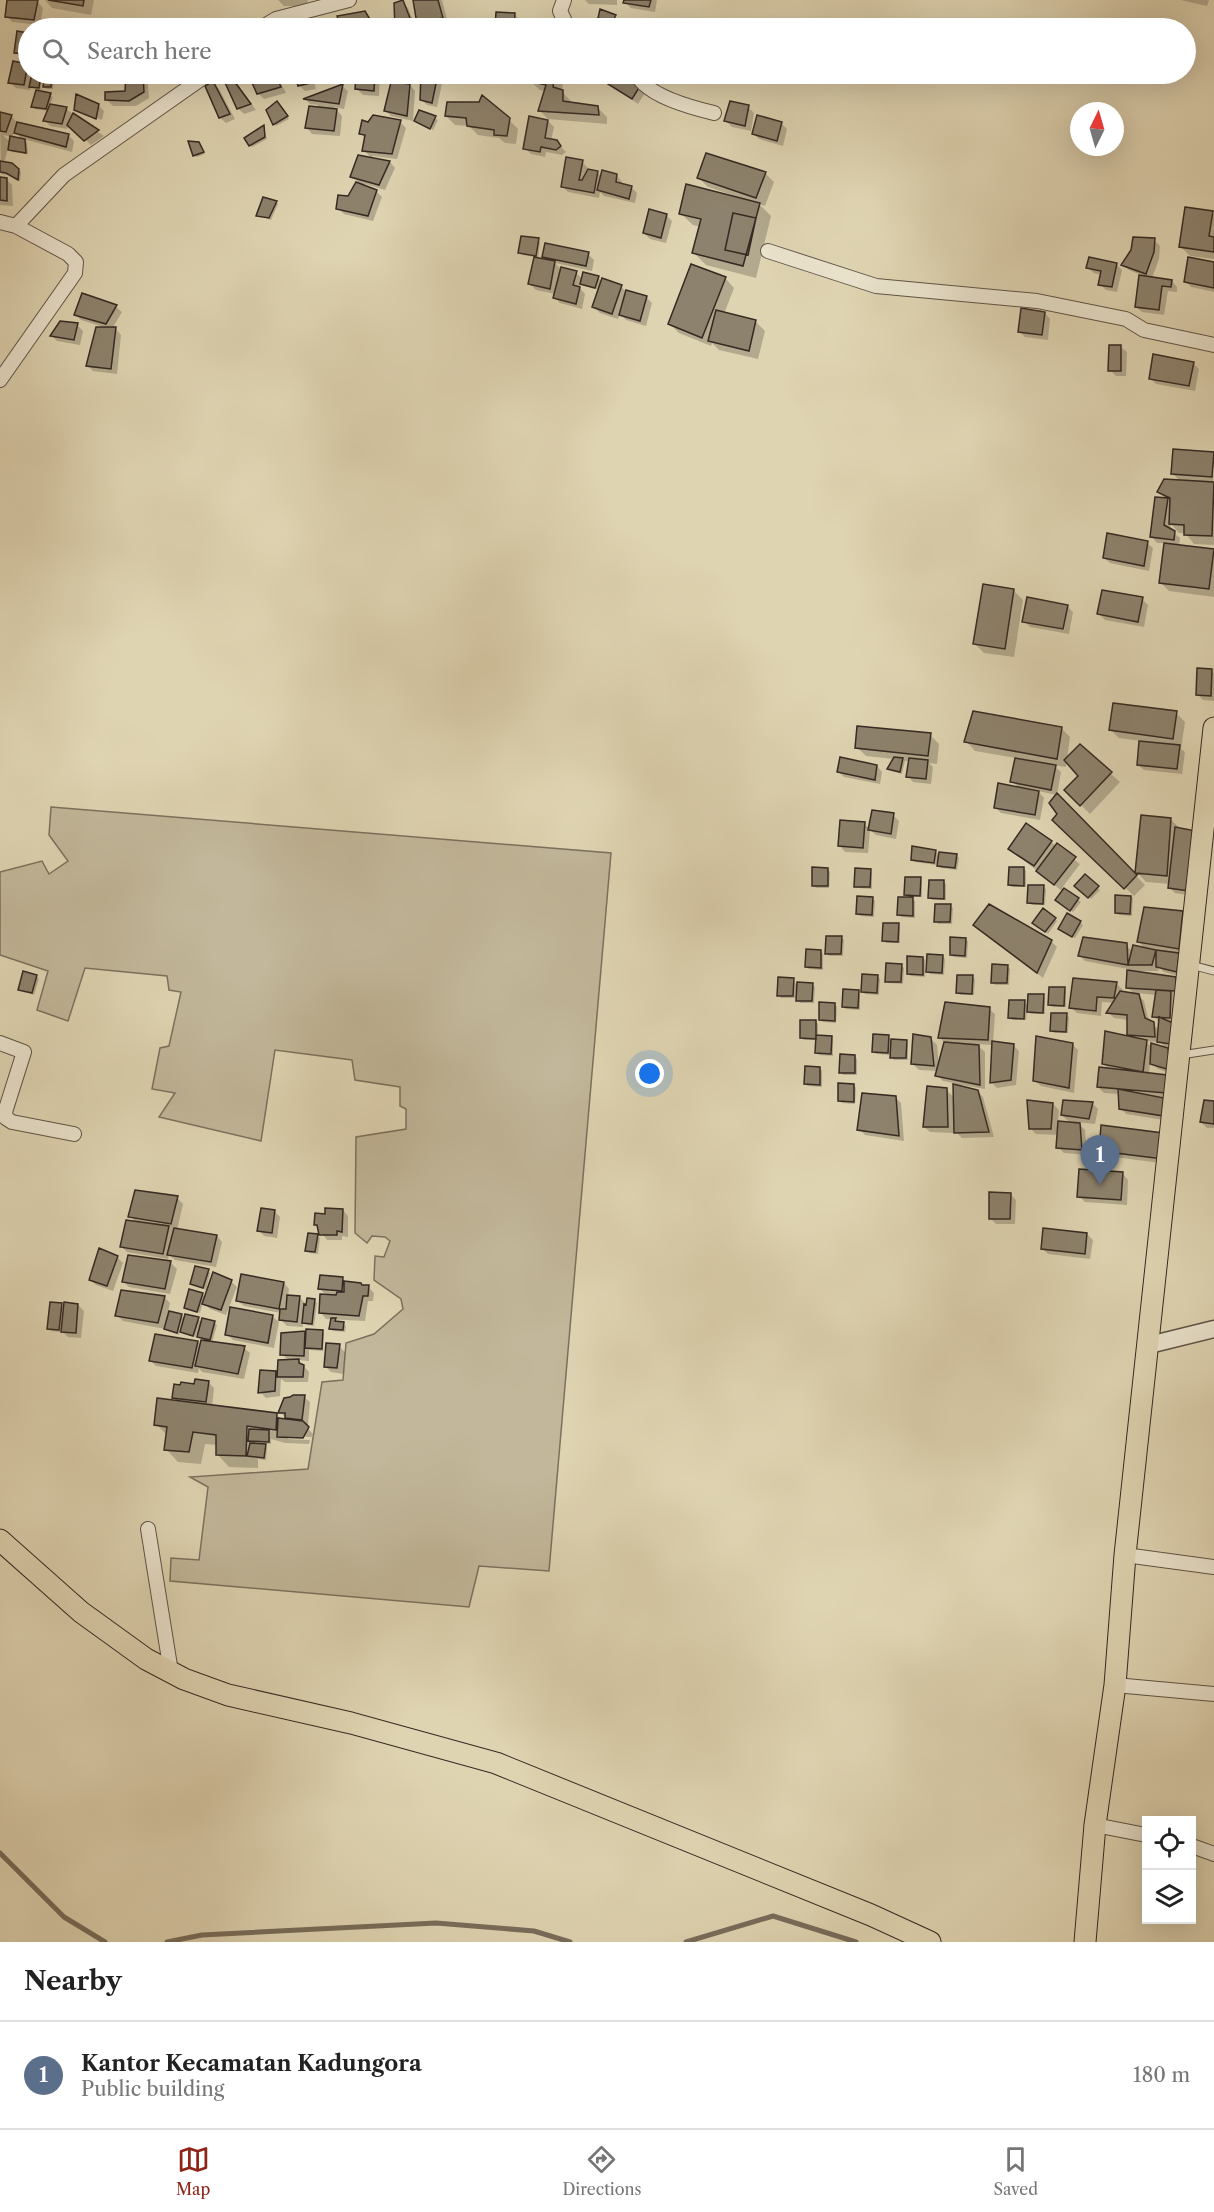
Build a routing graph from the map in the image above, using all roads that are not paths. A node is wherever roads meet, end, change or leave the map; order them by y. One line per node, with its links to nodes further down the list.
1 (350, 0): 3 (street)
2 (564, 0): 4 (street)
3 (280, 18)
4 (563, 18)
5 (194, 84): 9 (street)
6 (644, 84): 7 (street)
7 (714, 113)
8 (0, 222): 9 (street)
9 (16, 225): 12 (street)
10 (768, 251): 11 (street)
11 (1214, 345)
12 (0, 380)
13 (1214, 728): 14 (main road)
14 (1189, 964): 15 (lane); 18 (main road)
15 (1214, 971)
16 (0, 1043): 19 (street)
17 (1214, 1050): 18 (lane)
18 (1179, 1056): 21 (main road)
19 (74, 1134)
20 (1214, 1329): 21 (street)
21 (1149, 1345): 24 (main road)
22 (148, 1529): 26 (street)
23 (0, 1540): 26 (main road)
24 (1125, 1555): 25 (street); 27 (main road)
25 (1214, 1567)
26 (171, 1672): 33 (main road)
27 (1114, 1685): 28 (street); 29 (main road)
28 (1214, 1694)
29 (1095, 1825): 30 (street); 34 (main road)
30 (1142, 1834)
31 (1196, 1848): 32 (street)
32 (1214, 1854)
33 (930, 1942)
34 (1085, 1942)

